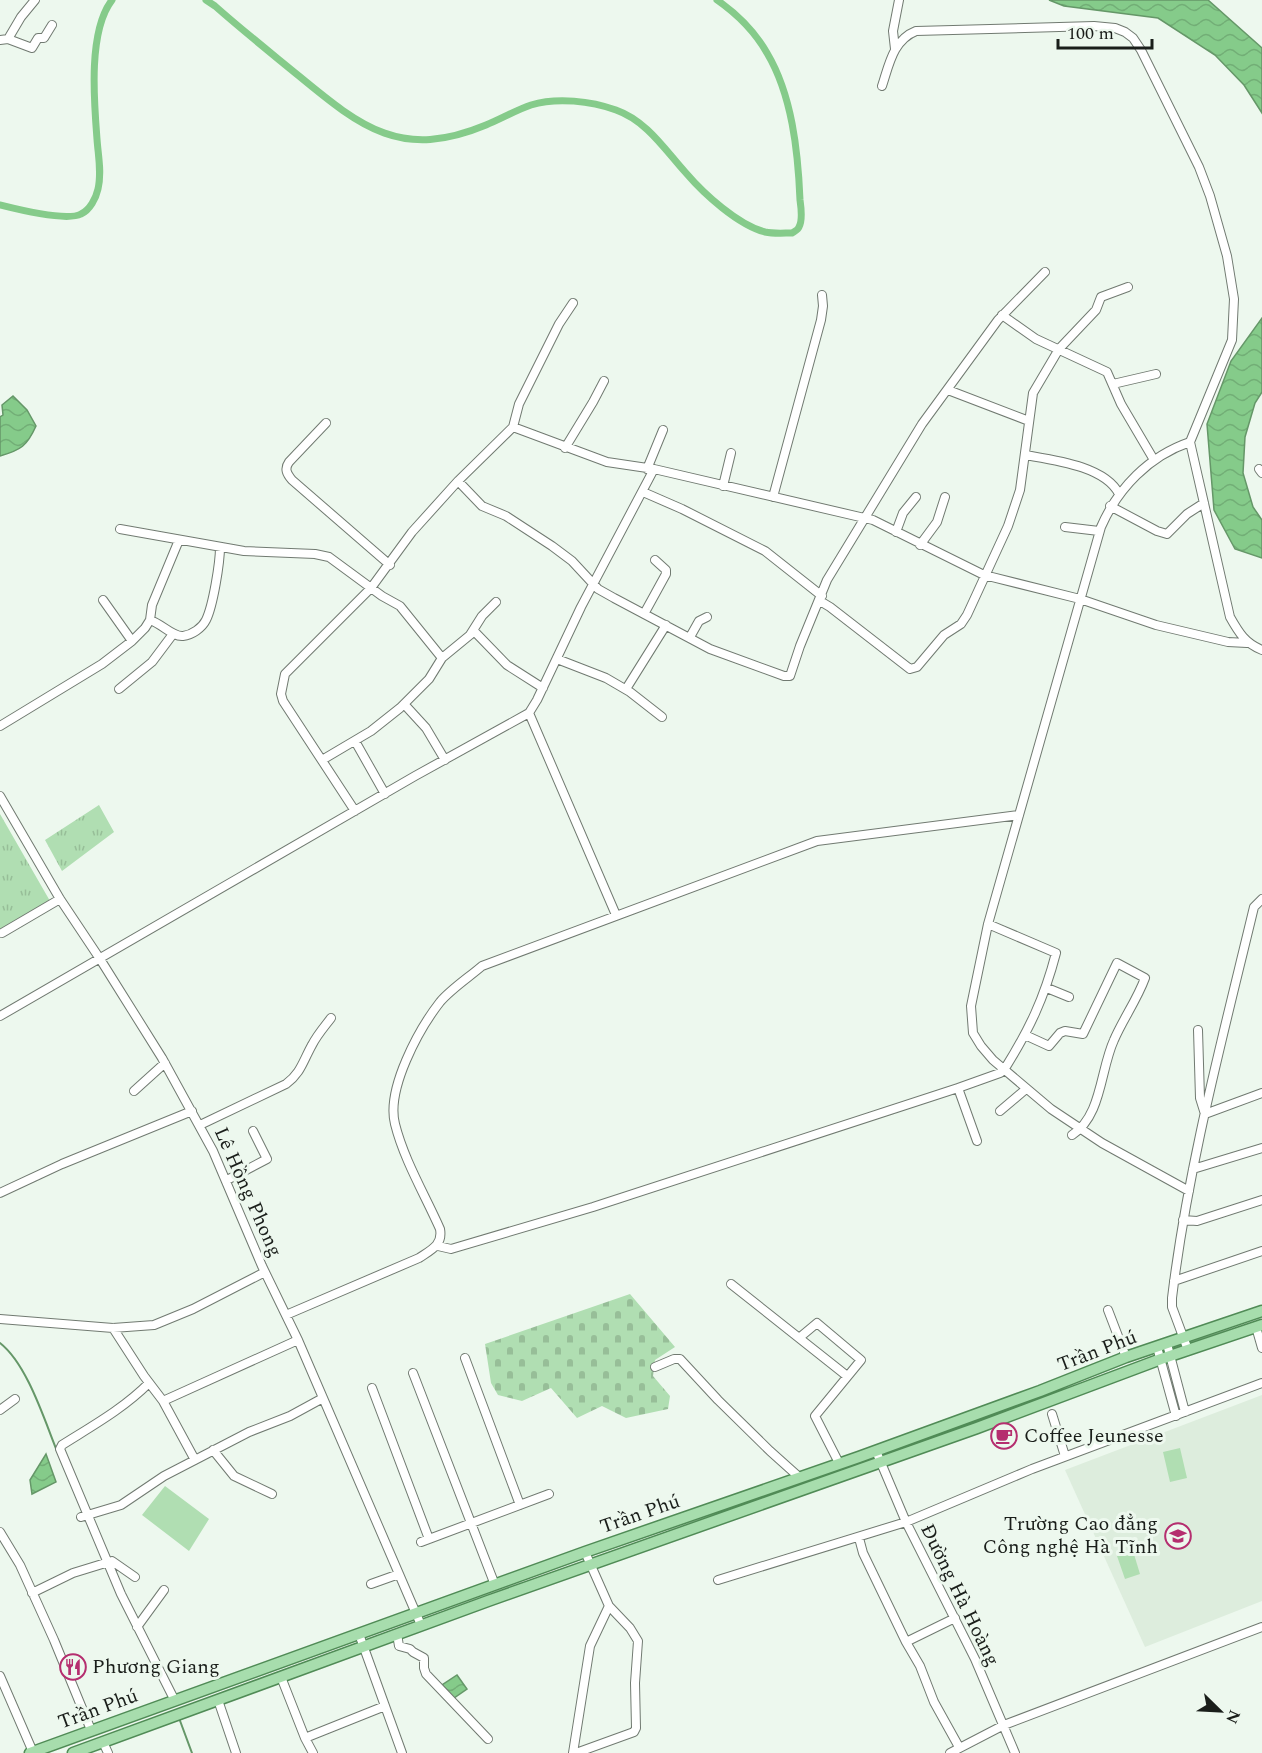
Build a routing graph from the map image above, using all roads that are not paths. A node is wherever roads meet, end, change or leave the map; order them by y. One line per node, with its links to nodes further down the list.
1 (34, 0): 4 (street)
2 (899, 0): 5 (street)
3 (52, 25): 4 (street)
4 (4, 39)
5 (895, 49): 6 (street); 21 (street)
6 (882, 86)
7 (1045, 272): 11 (street)
8 (1128, 287): 12 (street)
9 (822, 296): 31 (street)
10 (573, 303): 19 (street)
11 (1002, 315): 12 (street); 16 (street)
12 (1059, 350): 15 (street); 17 (street)
13 (1156, 374): 15 (street)
14 (604, 381): 22 (street)
15 (1113, 384): 25 (street)
16 (948, 390): 17 (street); 36 (street)
17 (1029, 421): 24 (street)
18 (326, 423): 45 (street)
19 (513, 427): 22 (street); 27 (street)
20 (663, 430): 26 (street)
21 (1190, 442): 25 (street); 34 (street)
22 (565, 448): 26 (street)
23 (731, 453): 28 (street)
24 (1025, 455): 30 (street); 46 (street)
25 (1155, 460): 30 (street)
26 (651, 469): 28 (street); 29 (street)
27 (458, 481): 45 (street); 47 (street)
28 (723, 486): 31 (street)
29 (643, 492): 47 (street); 49 (street)
30 (1119, 494): 35 (street)
31 (773, 497): 36 (street)
32 (915, 497): 40 (street)
33 (945, 497): 42 (street)
34 (1204, 502): 35 (street); 61 (street)
35 (1110, 506): 39 (street)
36 (864, 518): 40 (street); 49 (street)
37 (1065, 527): 39 (street)
38 (120, 529): 41 (street)
39 (1099, 531): 50 (street)
40 (896, 532): 42 (street)
41 (178, 540): 43 (street); 55 (street)
42 (920, 545): 46 (street)
43 (220, 547): 48 (street); 58 (street)
44 (656, 560): 53 (street)
45 (390, 564): 48 (street)
46 (984, 575): 49 (street); 50 (street)
47 (593, 584): 53 (street); 64 (street)
48 (371, 588): 63 (street); 73 (street)
49 (821, 599): 59 (street)
50 (1080, 599): 61 (street); 78 (street)
51 (103, 600): 60 (street)
52 (496, 602): 57 (street)
53 (644, 614): 56 (street)
54 (706, 617): 59 (street)
55 (150, 620): 58 (street); 60 (street)
56 (666, 625): 59 (street); 67 (street)
57 (474, 631): 63 (street); 65 (street)
58 (173, 634): 66 (street)
59 (690, 637)
60 (132, 641): 71 (street)
61 (1247, 643): 62 (street)
62 (1262, 650)
63 (442, 658): 68 (street)
64 (557, 659): 65 (street); 67 (street)
65 (543, 688): 69 (street)
66 (119, 689)
67 (626, 689): 70 (street)
68 (404, 704): 72 (street); 74 (street)
69 (528, 713): 74 (street); 81 (street)
70 (662, 717)
71 (0, 726)
72 (355, 741): 73 (street); 75 (street)
73 (322, 760): 77 (street)
74 (444, 760): 75 (street)
75 (385, 794): 77 (street)
76 (0, 796): 79 (street, Lê Hồng Phong)
77 (355, 811): 84 (street)
78 (1019, 815): 81 (street); 82 (street)
79 (60, 899): 83 (street); 84 (street, Lê Hồng Phong)
80 (1262, 899): 99 (street)
81 (616, 915): 112 (street)
82 (988, 924): 85 (street); 92 (street)
83 (3, 933)
84 (100, 959): 87 (street); 91 (street, Lê Hồng Phong)
85 (1047, 988): 86 (street); 90 (street)
86 (1069, 997)
87 (0, 1016)
88 (331, 1018): 100 (street)
89 (1198, 1030): 99 (street)
90 (1025, 1035): 92 (street); 101 (street)
91 (165, 1063): 95 (street); 97 (street, Lê Hồng Phong)
92 (1004, 1070): 93 (street); 94 (street)
93 (958, 1088): 104 (street); 112 (street)
94 (1026, 1089): 98 (street); 101 (street)
95 (134, 1091)
96 (1262, 1093): 99 (street)
97 (192, 1111): 100 (street, Lê Hồng Phong); 109 (street)
98 (1000, 1111)
99 (1205, 1114): 106 (street)
100 (200, 1125): 107 (street, Lê Hồng Phong)
101 (1082, 1129): 103 (street); 108 (street)
102 (254, 1131): 107 (street)
103 (1072, 1135)
104 (977, 1141)
105 (1262, 1148): 106 (street)
106 (1193, 1169): 108 (street)
107 (227, 1180): 114 (street, Lê Hồng Phong)
108 (1189, 1191): 111 (street)
109 (0, 1193)
110 (1262, 1200): 111 (street)
111 (1183, 1220): 115 (street)
112 (438, 1246): 119 (street)
113 (1262, 1251): 115 (street)
114 (265, 1272): 119 (street, Lê Hồng Phong); 122 (street)
115 (1174, 1281): 124 (street)
116 (731, 1284): 123 (street)
117 (1108, 1310): 129 (street)
118 (1262, 1311): 124 (main road, Trần Phú)
119 (286, 1315): 125 (street, Lê Hồng Phong)
120 (0, 1319): 122 (street)
121 (1259, 1326): 127 (street); 128 (main road, Trần Phú)
122 (113, 1328): 135 (street)
123 (800, 1338): 134 (street); 134 (street)
124 (1184, 1338): 126 (main road, Trần Phú); 128 (street)
125 (298, 1340): 138 (street, Lê Hồng Phong); 140 (street)
126 (1162, 1346): 129 (main road, Trần Phú); 131 (street)
127 (1262, 1348)
128 (1188, 1350): 131 (main road, Trần Phú)
129 (1126, 1357): 145 (main road, Trần Phú)
130 (465, 1358): 153 (street)
131 (1165, 1358): 143 (street); 148 (main road, Trần Phú)
132 (655, 1367): 150 (street)
133 (413, 1373): 156 (street)
134 (847, 1376): 149 (street)
135 (149, 1383): 140 (street); 154 (street)
136 (1262, 1383): 143 (street)
137 (372, 1388): 156 (street)
138 (323, 1398): 144 (street); 162 (street, Lê Hồng Phong)
139 (15, 1399): 141 (street)
140 (163, 1401): 147 (street)
141 (0, 1410)
142 (1052, 1414): 146 (street)
143 (1180, 1414): 146 (street)
144 (213, 1450): 147 (street); 151 (street)
145 (876, 1451): 148 (street, Đường Hà Hoàng); 149 (main road, Trần Phú)
146 (1065, 1456): 155 (street)
147 (195, 1460): 154 (street)
148 (880, 1462): 155 (street, Đường Hà Hoàng); 161 (main road, Trần Phú)
149 (839, 1463): 150 (main road, Trần Phú)
150 (799, 1477): 159 (main road, Trần Phú)
151 (272, 1494)
152 (549, 1494): 153 (street)
153 (520, 1505): 156 (street)
154 (85, 1516): 160 (street)
155 (906, 1522): 158 (street); 171 (street, Đường Hà Hoàng)
156 (472, 1524): 166 (street)
157 (0, 1532): 168 (street)
158 (860, 1538): 164 (street); 177 (street)
159 (585, 1552): 161 (street); 166 (main road, Trần Phú)
160 (104, 1562): 163 (street); 168 (street); 173 (street)
161 (591, 1564): 169 (street); 172 (main road, Trần Phú)
162 (399, 1574): 165 (street); 170 (street, Lê Hồng Phong)
163 (135, 1577)
164 (718, 1580)
165 (371, 1584)
166 (495, 1585): 170 (main road, Trần Phú)
167 (164, 1590): 173 (street)
168 (32, 1593): 185 (street)
169 (609, 1606): 196 (street); 196 (street)
170 (416, 1613): 172 (street, Lê Hồng Phong); 175 (main road, Trần Phú)
171 (955, 1618): 177 (street); 184 (street, Đường Hà Hoàng)
172 (421, 1625): 176 (main road, Trần Phú)
173 (137, 1627): 182 (street)
174 (1262, 1628): 184 (street)
175 (359, 1634): 178 (street); 182 (main road, Trần Phú)
176 (397, 1634): 178 (main road, Trần Phú); 187 (street)
177 (906, 1642): 189 (street)
178 (363, 1647): 180 (main road, Trần Phú); 183 (street)
179 (0, 1676): 190 (street)
180 (280, 1677): 181 (main road, Trần Phú); 186 (street)
181 (218, 1700): 188 (main road, Trần Phú); 193 (street)
182 (175, 1701): 185 (main road, Trần Phú)
183 (385, 1706): 186 (street); 195 (street)
184 (1004, 1725): 189 (street); 198 (street, Đường Hà Hoàng)
185 (91, 1730): 190 (main road, Trần Phú)
186 (305, 1738): 194 (street)
187 (488, 1739)
188 (104, 1742): 191 (main road, Trần Phú); 192 (street)
189 (959, 1747): 197 (street)
190 (32, 1752)
191 (74, 1753)
192 (108, 1753)
193 (236, 1753)
194 (313, 1753)
195 (402, 1753)
196 (575, 1753)
197 (950, 1753)
198 (1016, 1753)

